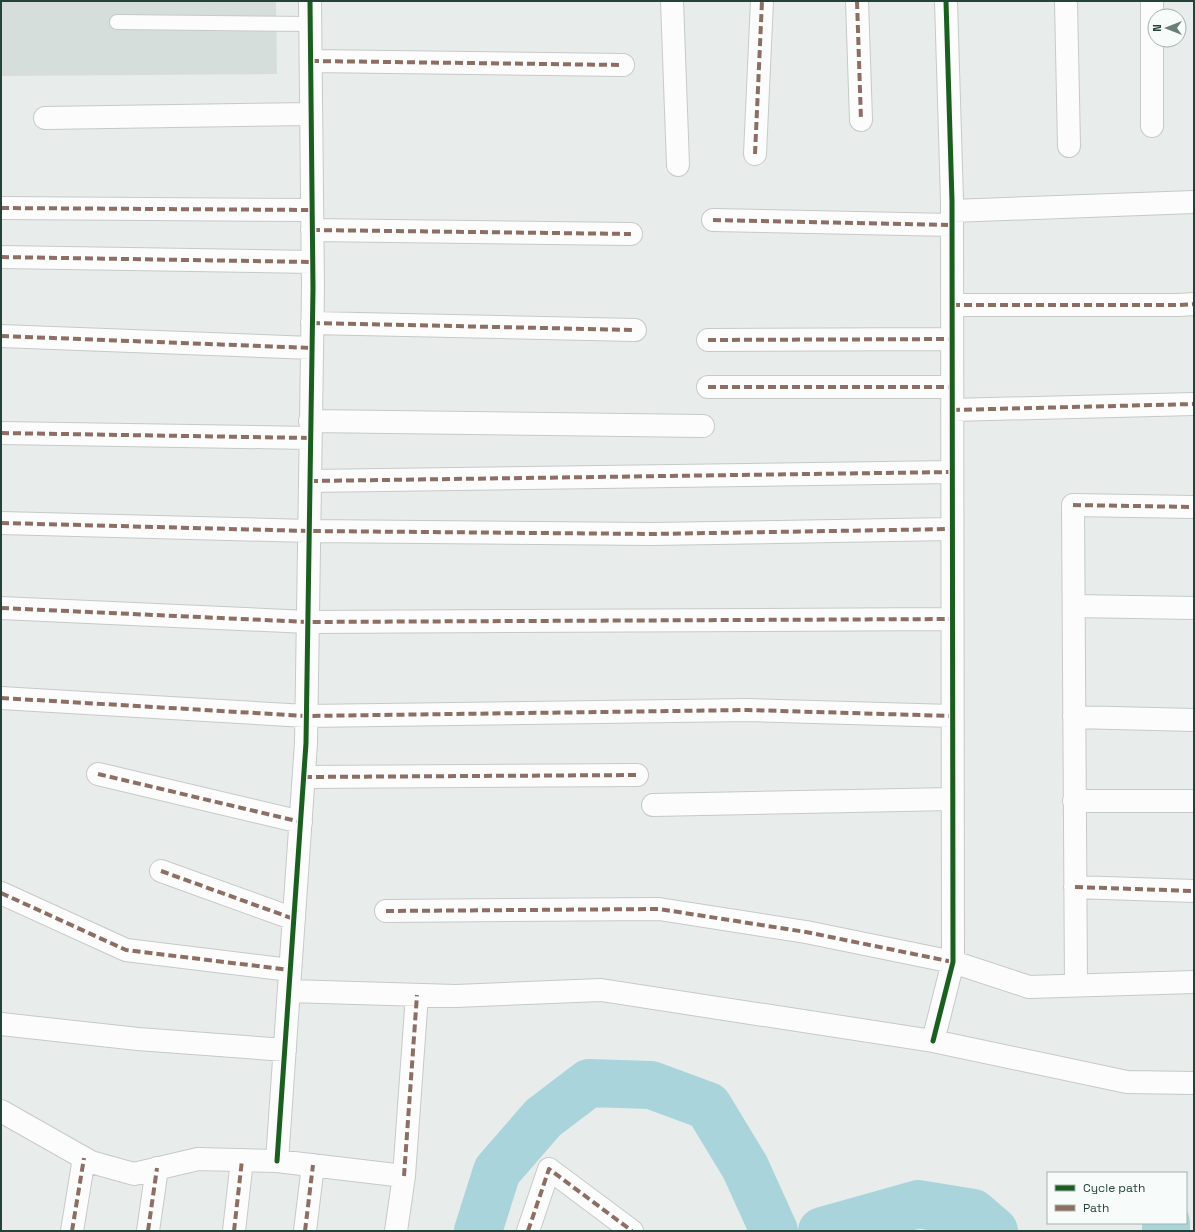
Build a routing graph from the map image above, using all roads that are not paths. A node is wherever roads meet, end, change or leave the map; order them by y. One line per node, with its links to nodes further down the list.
1 (310, 1): 9 (street)
2 (672, 1): 18 (street)
3 (762, 1): 17 (street)
4 (857, 1): 14 (street)
5 (946, 1): 21 (street)
6 (1066, 1): 16 (street)
7 (1152, 1): 15 (street)
8 (117, 22): 9 (lane)
9 (310, 24): 10 (street)
10 (311, 61): 11 (street); 12 (street)
11 (623, 65)
12 (311, 114): 13 (street); 22 (street)
13 (45, 118)
14 (861, 120)
15 (1152, 126)
16 (1069, 146)
17 (755, 154)
18 (678, 165)
19 (1194, 202): 21 (street)
20 (1, 208): 22 (street)
21 (952, 218): 23 (street); 28 (street)
22 (312, 220): 24 (street); 26 (street)
23 (713, 220)
24 (632, 234)
25 (1, 257): 26 (street)
26 (312, 262): 29 (street)
27 (1194, 304): 28 (street)
28 (952, 305): 32 (street)
29 (312, 323): 30 (street); 34 (street)
30 (636, 330)
31 (1, 336): 34 (street)
32 (952, 339): 33 (street); 36 (street)
33 (708, 340)
34 (312, 348): 40 (street)
35 (708, 387): 36 (street)
36 (952, 387): 38 (street)
37 (1194, 404): 38 (street)
38 (952, 410): 42 (street)
39 (703, 426): 40 (street)
40 (310, 430): 41 (street); 43 (street)
41 (1, 433)
42 (952, 472): 43 (street); 46 (street)
43 (310, 481): 47 (street)
44 (1194, 508): 48 (street)
45 (1, 523): 47 (street)
46 (952, 529): 47 (street); 51 (street)
47 (309, 531): 52 (street)
48 (1074, 606): 50 (street); 56 (street)
49 (1, 608): 52 (street)
50 (1194, 608)
51 (952, 619): 52 (street); 55 (street)
52 (308, 622): 54 (street)
53 (1, 698): 54 (street)
54 (306, 716): 55 (street); 60 (street)
55 (952, 716): 61 (street)
56 (1074, 717): 57 (street); 62 (street)
57 (1194, 720)
58 (98, 774): 65 (street)
59 (637, 775): 60 (street)
60 (304, 777): 65 (street)
61 (952, 799): 64 (street); 72 (street)
62 (1074, 801): 63 (street); 67 (street)
63 (1194, 801)
64 (653, 805)
65 (300, 822): 71 (street)
66 (161, 871): 71 (street)
67 (1075, 887): 68 (street); 75 (street)
68 (1194, 891)
69 (1, 893): 73 (street)
70 (386, 911): 72 (street)
71 (294, 919): 73 (street)
72 (953, 962): 75 (street); 78 (street)
73 (290, 980): 76 (street); 79 (street)
74 (1194, 982): 75 (street)
75 (1076, 985)
76 (417, 995): 78 (street); 87 (street)
77 (1, 1024): 79 (street)
78 (933, 1041): 80 (street)
79 (285, 1050): 84 (street)
80 (1194, 1083)
81 (1, 1110): 82 (street)
82 (84, 1158): 86 (street); 88 (street)
83 (242, 1160): 84 (street); 86 (street); 90 (street)
84 (277, 1161): 85 (street)
85 (312, 1165): 87 (street); 91 (street)
86 (157, 1168): 89 (street)
87 (404, 1176): 92 (street)
88 (72, 1231)
89 (148, 1231)
90 (234, 1231)
91 (305, 1231)
92 (396, 1231)
93 (528, 1231): 94 (street)
94 (632, 1231)

